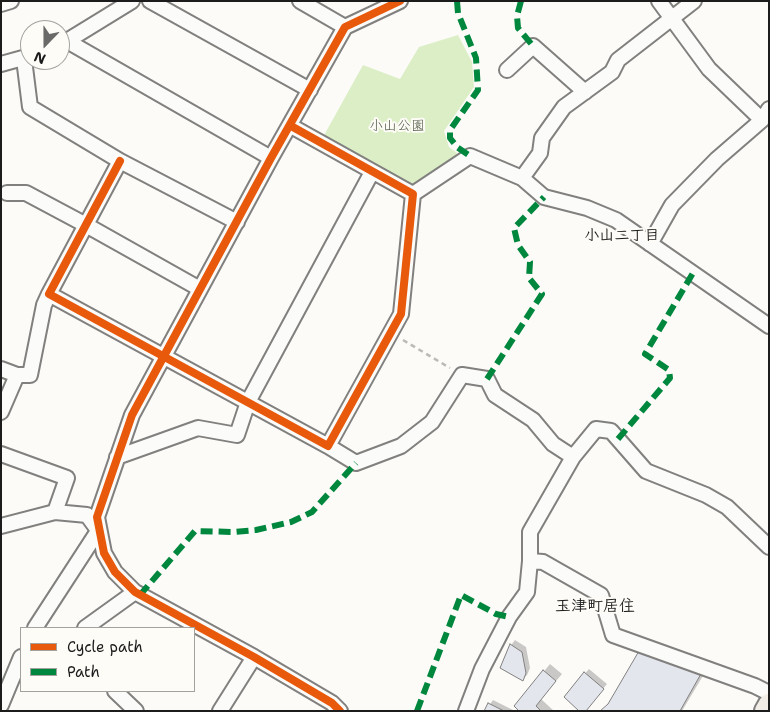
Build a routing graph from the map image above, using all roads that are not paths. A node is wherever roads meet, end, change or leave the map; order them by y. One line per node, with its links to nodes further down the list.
1 (11, 1): 8 (street)
2 (132, 1): 11 (street)
3 (150, 1): 17 (street)
4 (300, 1): 10 (street)
5 (400, 1): 10 (street)
6 (659, 1): 9 (street)
7 (694, 1): 9 (street)
8 (1, 4)
9 (672, 19): 18 (street); 19 (street)
10 (346, 27): 17 (street)
11 (70, 39)
12 (70, 46): 21 (street)
13 (20, 59): 14 (street)
14 (1, 64)
15 (28, 70): 22 (street)
16 (507, 70): 18 (street)
17 (310, 90): 20 (street)
18 (585, 92): 24 (street)
19 (765, 115): 29 (street)
20 (290, 126): 21 (street); 23 (street)
21 (272, 158): 27 (street)
22 (120, 161): 27 (street); 28 (street)
23 (372, 172): 26 (street); 36 (street)
24 (522, 178): 26 (street); 29 (street)
25 (6, 193): 28 (street)
26 (413, 194): 38 (street)
27 (237, 222): 30 (street)
28 (86, 224): 30 (street); 31 (street)
29 (650, 244): 32 (street)
30 (200, 289): 33 (street)
31 (49, 294): 33 (street); 35 (street)
32 (769, 326)
33 (163, 356): 36 (street); 40 (street)
34 (1, 369): 35 (street)
35 (17, 375): 37 (street)
36 (248, 402): 38 (street); 40 (street)
37 (1, 412)
38 (328, 446): 41 (street)
39 (1, 454): 42 (street)
40 (117, 457): 44 (street)
41 (573, 457): 45 (street); 46 (street)
42 (55, 512): 43 (street); 44 (street)
43 (1, 526)
44 (98, 531): 47 (street); 48 (street)
45 (769, 547)
46 (530, 561): 53 (street); 59 (street)
47 (135, 592): 49 (street); 50 (street)
48 (36, 627)
49 (86, 627)
50 (254, 657): 57 (street); 58 (street)
51 (20, 659): 55 (street)
52 (116, 692): 56 (street)
53 (769, 693)
54 (769, 704): 60 (highway)
55 (1, 705)
56 (136, 711)
57 (220, 711)
58 (340, 711)
59 (466, 711)
60 (765, 711)

